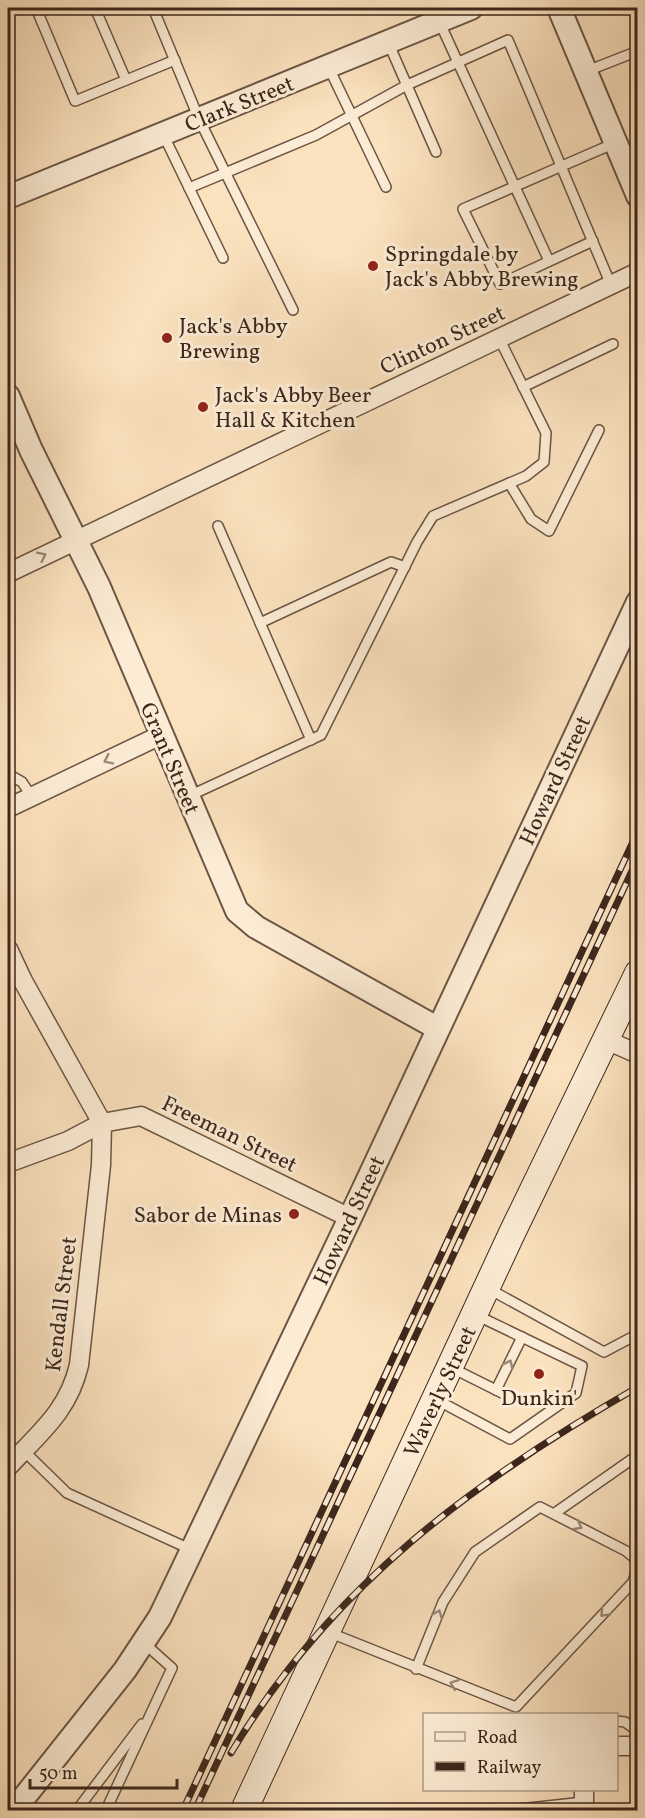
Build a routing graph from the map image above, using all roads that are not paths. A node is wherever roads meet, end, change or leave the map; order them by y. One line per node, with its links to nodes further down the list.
1 (36, 8): 13 (lane)
2 (95, 8): 13 (lane)
3 (153, 8): 9 (lane)
4 (471, 8): 6 (street, Clark Street)
5 (559, 8): 12 (street)
6 (439, 21): 7 (street, Clark Street); 10 (lane)
7 (388, 42): 11 (street, Clark Street); 14 (lane)
8 (638, 51): 12 (lane)
9 (175, 60): 13 (lane); 16 (lane)
10 (458, 62): 14 (lane); 20 (lane); 23 (lane)
11 (328, 66): 15 (lane); 16 (street, Clark Street)
12 (586, 72): 18 (street)
13 (126, 80)
14 (407, 85): 15 (lane); 19 (lane)
15 (352, 115): 21 (lane); 22 (lane)
16 (200, 119): 17 (street, Clark Street); 21 (lane)
17 (163, 134): 24 (lane); 26 (street, Clark Street)
18 (616, 143): 20 (lane); 25 (street)
19 (436, 152)
20 (562, 166): 23 (lane); 27 (lane)
21 (226, 171): 24 (lane); 32 (lane)
22 (386, 187)
23 (515, 187): 29 (lane); 29 (lane)
24 (189, 188): 28 (lane)
25 (638, 196)
26 (8, 197)
27 (593, 241): 29 (lane); 31 (lane)
28 (223, 258)
29 (549, 261)
30 (638, 272): 31 (street, Clinton Street)
31 (611, 285): 33 (street, Clinton Street)
32 (293, 310)
33 (500, 338): 35 (lane); 40 (street, Clinton Street)
34 (613, 344): 35 (lane)
35 (523, 387): 38 (lane)
36 (8, 396): 40 (street, Grant Street)
37 (599, 430): 38 (lane)
38 (508, 483): 41 (lane)
39 (218, 526): 44 (lane)
40 (76, 540): 42 (street, Clinton Street, one-way to 40); 45 (street, Grant Street)
41 (405, 567): 44 (lane); 46 (lane)
42 (8, 573)
43 (638, 602): 54 (street, Howard Street)
44 (260, 623): 46 (lane)
45 (161, 735): 48 (street, one-way to 48); 49 (street, Grant Street)
46 (311, 740): 49 (lane)
47 (8, 774): 48 (lane)
48 (32, 796): 50 (street)
49 (187, 797): 54 (street, Grant Street)
50 (8, 808)
51 (8, 949): 53 (street)
52 (638, 973): 55 (main road, Waverly Street)
53 (15, 984): 57 (street)
54 (437, 1028): 59 (street, Howard Street)
55 (604, 1039): 56 (street); 60 (main road, Waverly Street)
56 (638, 1054)
57 (102, 1123): 58 (street, Freeman Street); 59 (street, Freeman Street); 68 (street, Kendall Street)
58 (8, 1163)
59 (350, 1218): 72 (street, Howard Street)
60 (487, 1288): 61 (main road, Waverly Street); 62 (lane)
61 (475, 1315): 63 (lane); 64 (main road, Waverly Street)
62 (638, 1334)
63 (522, 1337): 65 (lane, one-way to 63); 67 (lane)
64 (450, 1367): 65 (lane); 67 (main road, Waverly Street)
65 (496, 1390): 66 (lane)
66 (512, 1398)
67 (435, 1399): 75 (main road, Waverly Street)
68 (23, 1450): 70 (street, Kendall Street); 72 (lane)
69 (638, 1455): 71 (lane)
70 (8, 1467)
71 (555, 1513): 73 (lane, one-way to 73); 77 (lane, one-way to 71)
72 (192, 1550): 76 (street, Howard Street)
73 (638, 1561)
74 (638, 1567): 77 (lane, one-way to 77)
75 (326, 1631): 77 (lane); 87 (main road, Waverly Street)
76 (144, 1643): 78 (lane); 84 (street, Howard Street)
77 (416, 1669)
78 (153, 1709): 85 (lane); 86 (lane)
79 (618, 1721): 80 (lane)
80 (638, 1731)
81 (618, 1746): 82 (street)
82 (638, 1746)
83 (584, 1801): 88 (lane)
84 (14, 1810)
85 (77, 1810)
86 (106, 1810)
87 (244, 1810)
88 (510, 1810)

